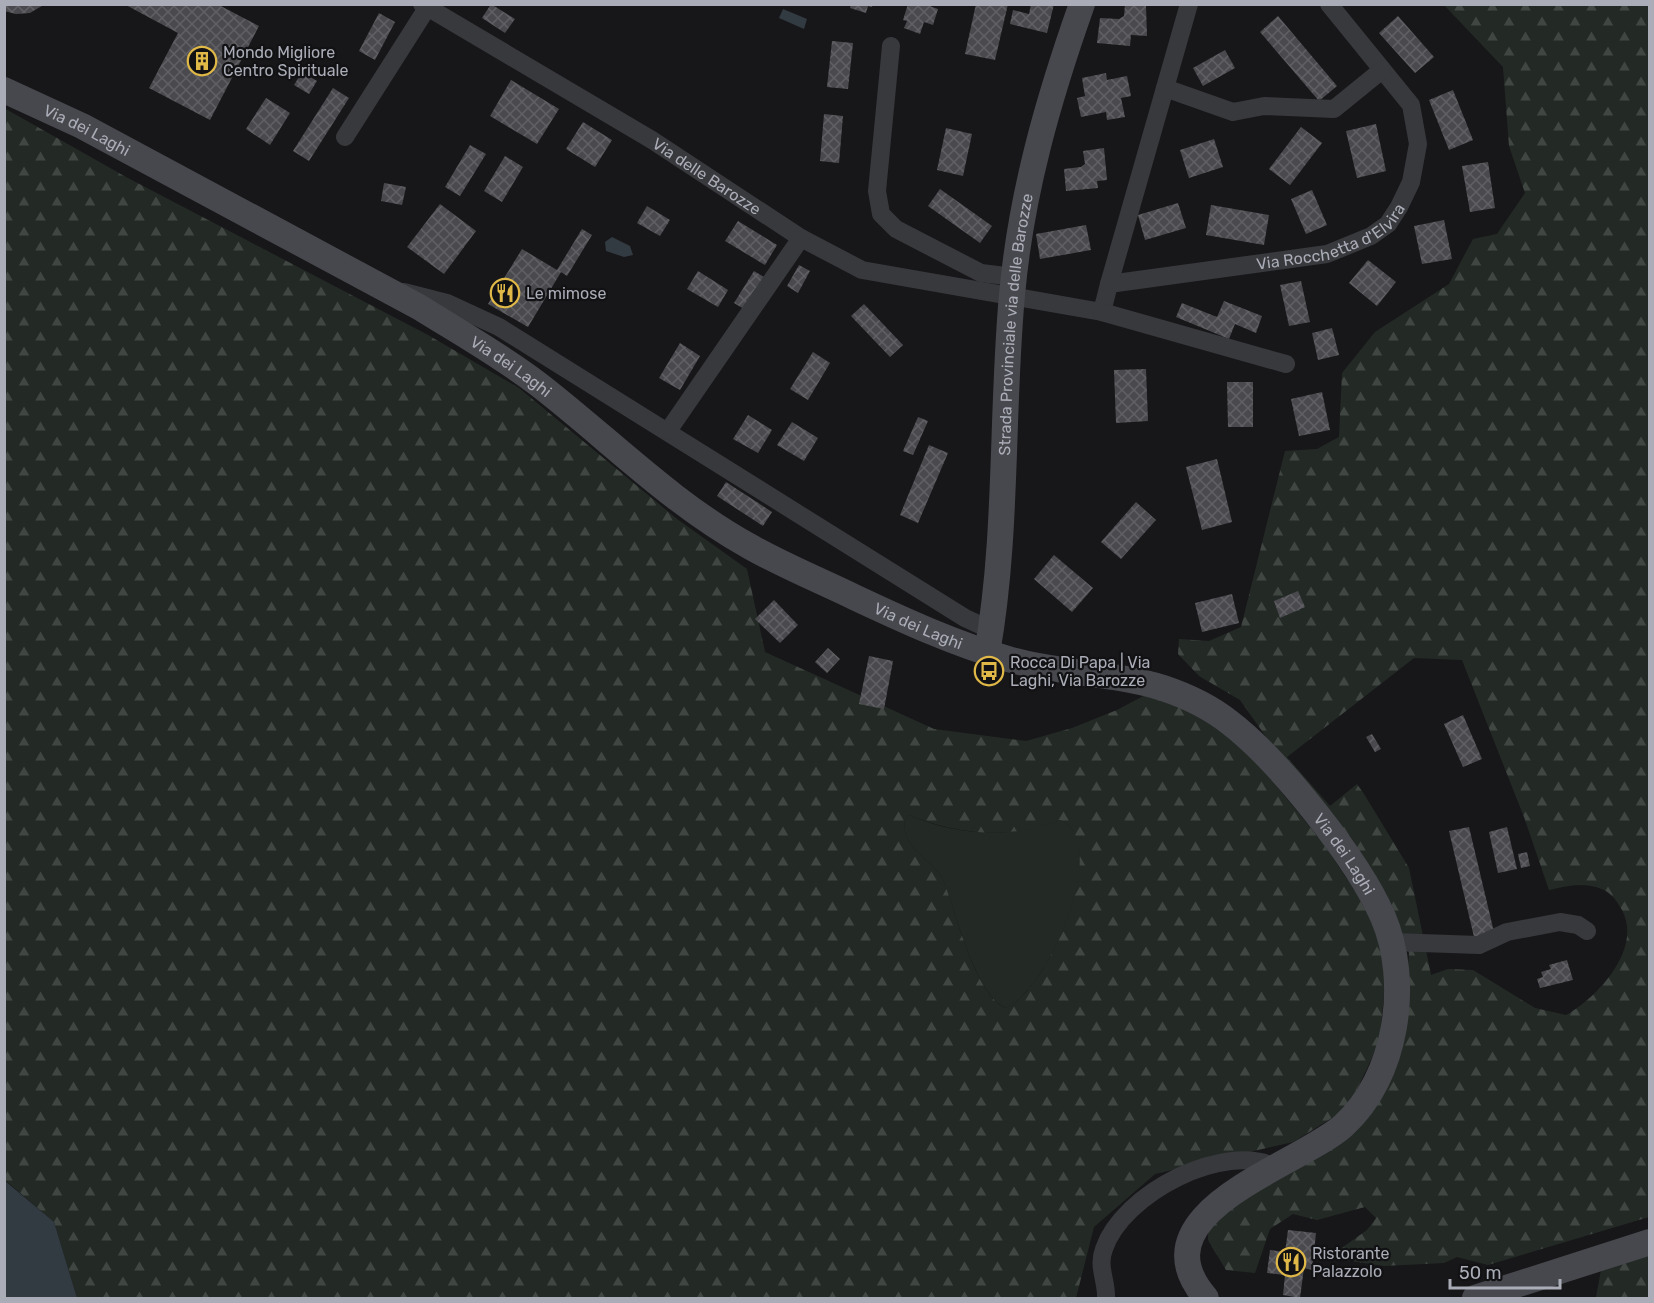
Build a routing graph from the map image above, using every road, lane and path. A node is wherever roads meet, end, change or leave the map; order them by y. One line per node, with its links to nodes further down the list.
1 (1082, 4): 12 (main road, Strada Provinciale via delle Barozze)
2 (1189, 4): 7 (street)
3 (1329, 4): 6 (street, Via Rocchetta d'Elvira)
4 (425, 6): 9 (street); 10 (street, Via delle Barozze)
5 (891, 46): 12 (street)
6 (1382, 70): 7 (street); 11 (street, Via Rocchetta d'Elvira)
7 (1165, 88): 11 (street)
8 (4, 90): 13 (main road, Via dei Laghi)
9 (345, 136)
10 (801, 238): 12 (street, Via delle Barozze); 16 (street)
11 (1109, 284): 14 (street)
12 (1013, 286): 14 (street); 17 (main road, Strada Provinciale via delle Barozze)
13 (384, 289): 16 (street); 17 (main road, Via dei Laghi)
14 (1102, 312): 15 (street)
15 (1286, 364)
16 (668, 431): 17 (street)
17 (989, 641): 19 (main road, Via dei Laghi)
18 (1587, 931): 19 (street)
19 (1392, 942): 20 (main road, Via dei Laghi)
20 (1277, 1168): 22 (street); 23 (main road, Via dei Laghi)
21 (1650, 1242): 24 (main road)
22 (1106, 1299)
23 (1206, 1299)
24 (1475, 1299)

